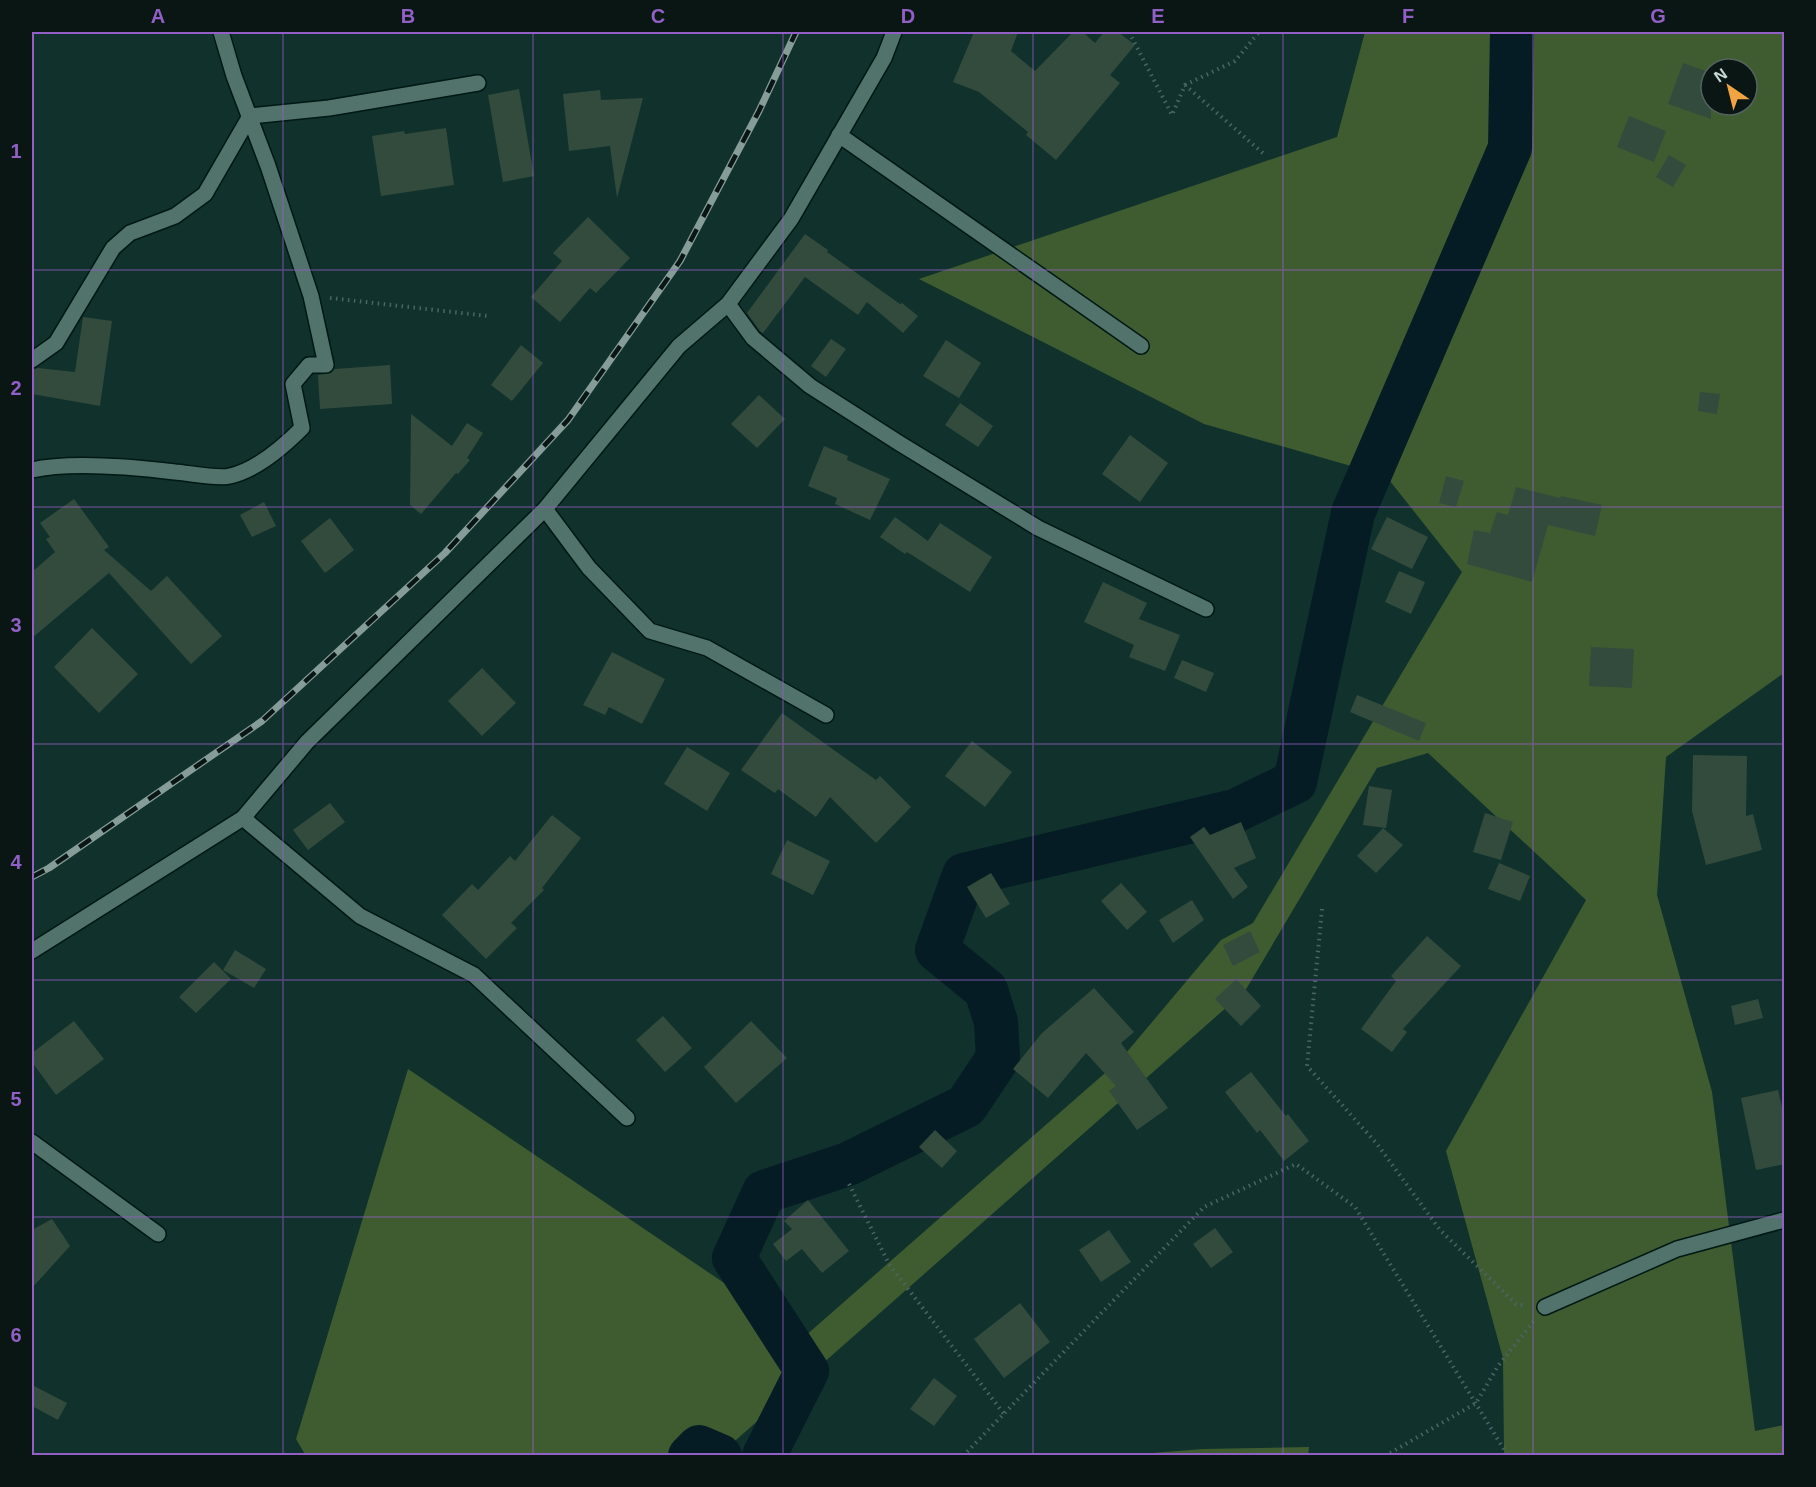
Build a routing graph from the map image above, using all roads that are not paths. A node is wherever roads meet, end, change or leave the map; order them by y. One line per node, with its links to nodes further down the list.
1 (221, 32): 4 (street)
2 (894, 32): 5 (street)
3 (478, 83): 4 (street)
4 (250, 116): 8 (street); 9 (street)
5 (839, 135): 6 (street); 7 (street)
6 (728, 304): 10 (street); 11 (street)
7 (1142, 346)
8 (32, 360)
9 (32, 470)
10 (545, 509): 12 (street); 13 (street)
11 (1206, 609)
12 (826, 715)
13 (243, 818): 14 (street); 15 (street)
14 (32, 951)
15 (627, 1118)
16 (32, 1142): 18 (street)
17 (1785, 1220): 19 (street)
18 (158, 1234)
19 (1545, 1307)

